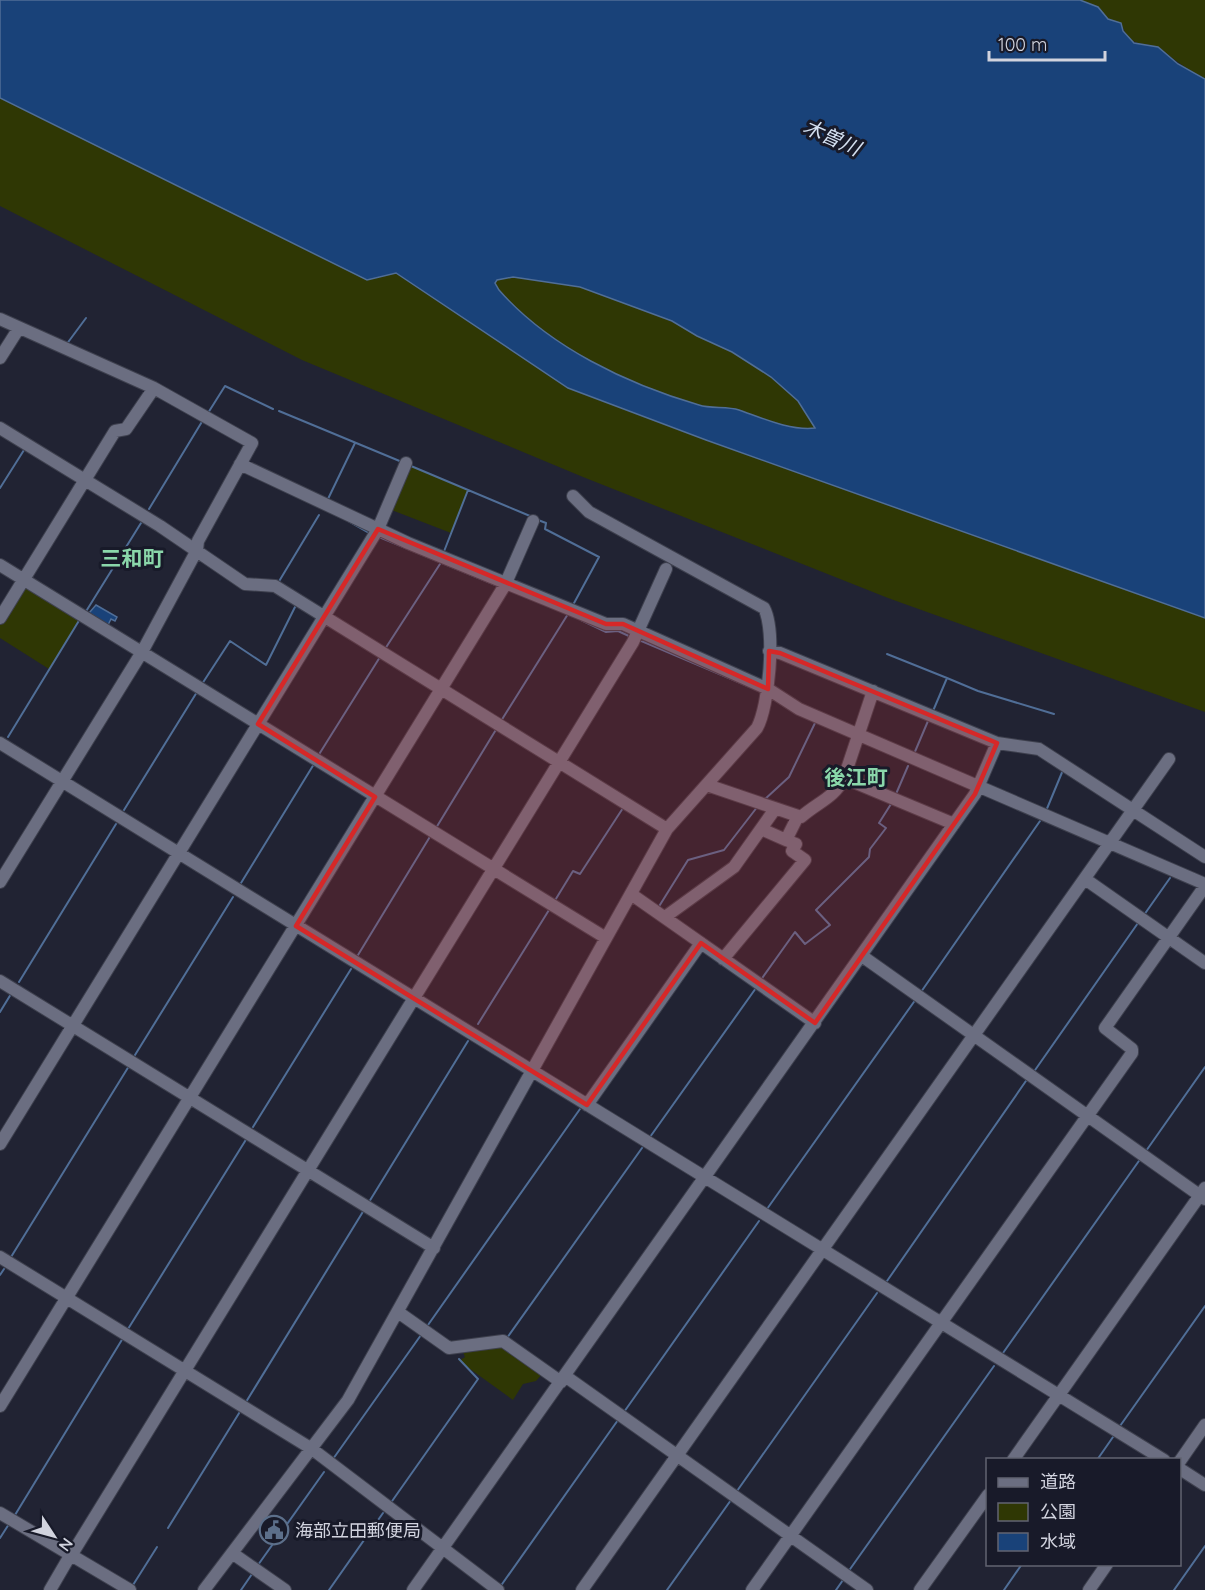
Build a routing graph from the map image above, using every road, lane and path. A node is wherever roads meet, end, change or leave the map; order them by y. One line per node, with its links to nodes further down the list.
1 (0, 319): 2 (street)
2 (19, 328): 3 (street); 4 (street)
3 (0, 358)
4 (154, 388): 7 (street); 8 (street)
5 (0, 428): 8 (street)
6 (406, 463): 11 (street)
7 (240, 464): 11 (street); 12 (street)
8 (85, 480): 12 (street); 15 (street)
9 (573, 496): 20 (street)
10 (533, 521): 16 (street)
11 (378, 529): 16 (street); 17 (street)
12 (197, 550): 17 (street); 21 (street)
13 (0, 565): 15 (street)
14 (666, 569): 19 (street)
15 (24, 579): 18 (street); 21 (street)
16 (507, 582): 19 (street); 22 (street)
17 (324, 617): 22 (street); 25 (street)
18 (0, 618)
19 (636, 635): 23 (street); 30 (street)
20 (769, 651): 23 (street); 24 (street)
21 (142, 652): 25 (street); 32 (street)
22 (441, 689): 30 (street); 35 (street)
23 (768, 689): 26 (street); 33 (street)
24 (873, 692): 26 (street); 28 (street)
25 (258, 724): 35 (street); 44 (street)
26 (860, 735): 31 (street); 34 (street)
27 (0, 743): 32 (street)
28 (997, 743): 34 (street); 37 (street)
29 (1169, 759): 37 (street)
30 (559, 762): 41 (street); 46 (street)
31 (844, 778): 38 (street); 39 (street)
32 (62, 781): 44 (street); 48 (street)
33 (707, 785): 36 (street); 41 (street)
34 (980, 786): 39 (street); 43 (street)
35 (375, 797): 46 (street); 52 (street)
36 (775, 809): 38 (street); 40 (street)
37 (1133, 811): 43 (street); 45 (street)
38 (798, 816): 42 (street)
39 (954, 824): 56 (street)
40 (761, 828): 42 (street); 51 (street)
41 (667, 829): 50 (street)
42 (786, 840): 57 (street)
43 (1110, 843): 47 (street); 49 (street)
44 (179, 853): 52 (street); 62 (street)
45 (1205, 857)
46 (492, 869): 54 (street); 60 (street)
47 (1085, 879): 53 (street); 63 (street)
48 (0, 882)
49 (1205, 885): 53 (street)
50 (631, 894): 51 (street); 54 (street)
51 (665, 917): 55 (street)
52 (296, 926): 60 (street); 65 (street)
53 (1168, 937): 58 (street); 67 (street)
54 (606, 938): 64 (street)
55 (701, 943): 57 (street); 66 (street)
56 (862, 957): 61 (street); 63 (street)
57 (723, 959): 61 (street)
58 (1205, 963)
59 (0, 981): 62 (street)
60 (413, 998): 64 (street); 69 (street)
61 (815, 1023): 70 (street)
62 (73, 1026): 65 (street); 68 (street)
63 (974, 1037): 67 (street); 73 (street)
64 (531, 1070): 66 (street); 72 (street)
65 (192, 1095): 69 (street); 75 (street)
66 (587, 1105): 70 (street)
67 (1086, 1116): 71 (street); 77 (street)
68 (0, 1144)
69 (307, 1170): 72 (street); 80 (street)
70 (705, 1178): 73 (street); 81 (street)
71 (1203, 1194): 82 (street)
72 (434, 1248): 76 (street)
73 (821, 1251): 77 (street); 86 (street)
74 (0, 1257): 75 (street)
75 (66, 1298): 80 (street); 83 (street)
76 (398, 1312): 78 (street); 85 (street)
77 (941, 1323): 82 (street); 94 (street)
78 (449, 1348): 79 (street); 81 (street)
79 (461, 1356)
80 (185, 1371): 85 (street); 97 (street)
81 (563, 1379): 86 (street); 95 (street)
82 (1059, 1395): 87 (street); 88 (street)
83 (0, 1406)
84 (1205, 1425): 89 (street)
85 (312, 1449): 95 (street); 96 (street)
86 (677, 1456): 94 (street); 105 (street)
87 (1014, 1458)
88 (1161, 1458)
89 (1181, 1458)
90 (1181, 1470): 91 (street)
91 (1205, 1485)
92 (986, 1496): 108 (street)
93 (0, 1513): 97 (street)
94 (790, 1536): 106 (street); 107 (street)
95 (441, 1550): 103 (street); 104 (street)
96 (232, 1553): 101 (street); 102 (street)
97 (72, 1554): 99 (street); 100 (street)
98 (1106, 1566): 109 (street)
99 (50, 1590)
100 (130, 1590)
101 (204, 1590)
102 (285, 1590)
103 (413, 1590)
104 (498, 1590)
105 (582, 1590)
106 (752, 1590)
107 (867, 1590)
108 (920, 1590)
109 (1089, 1590)

